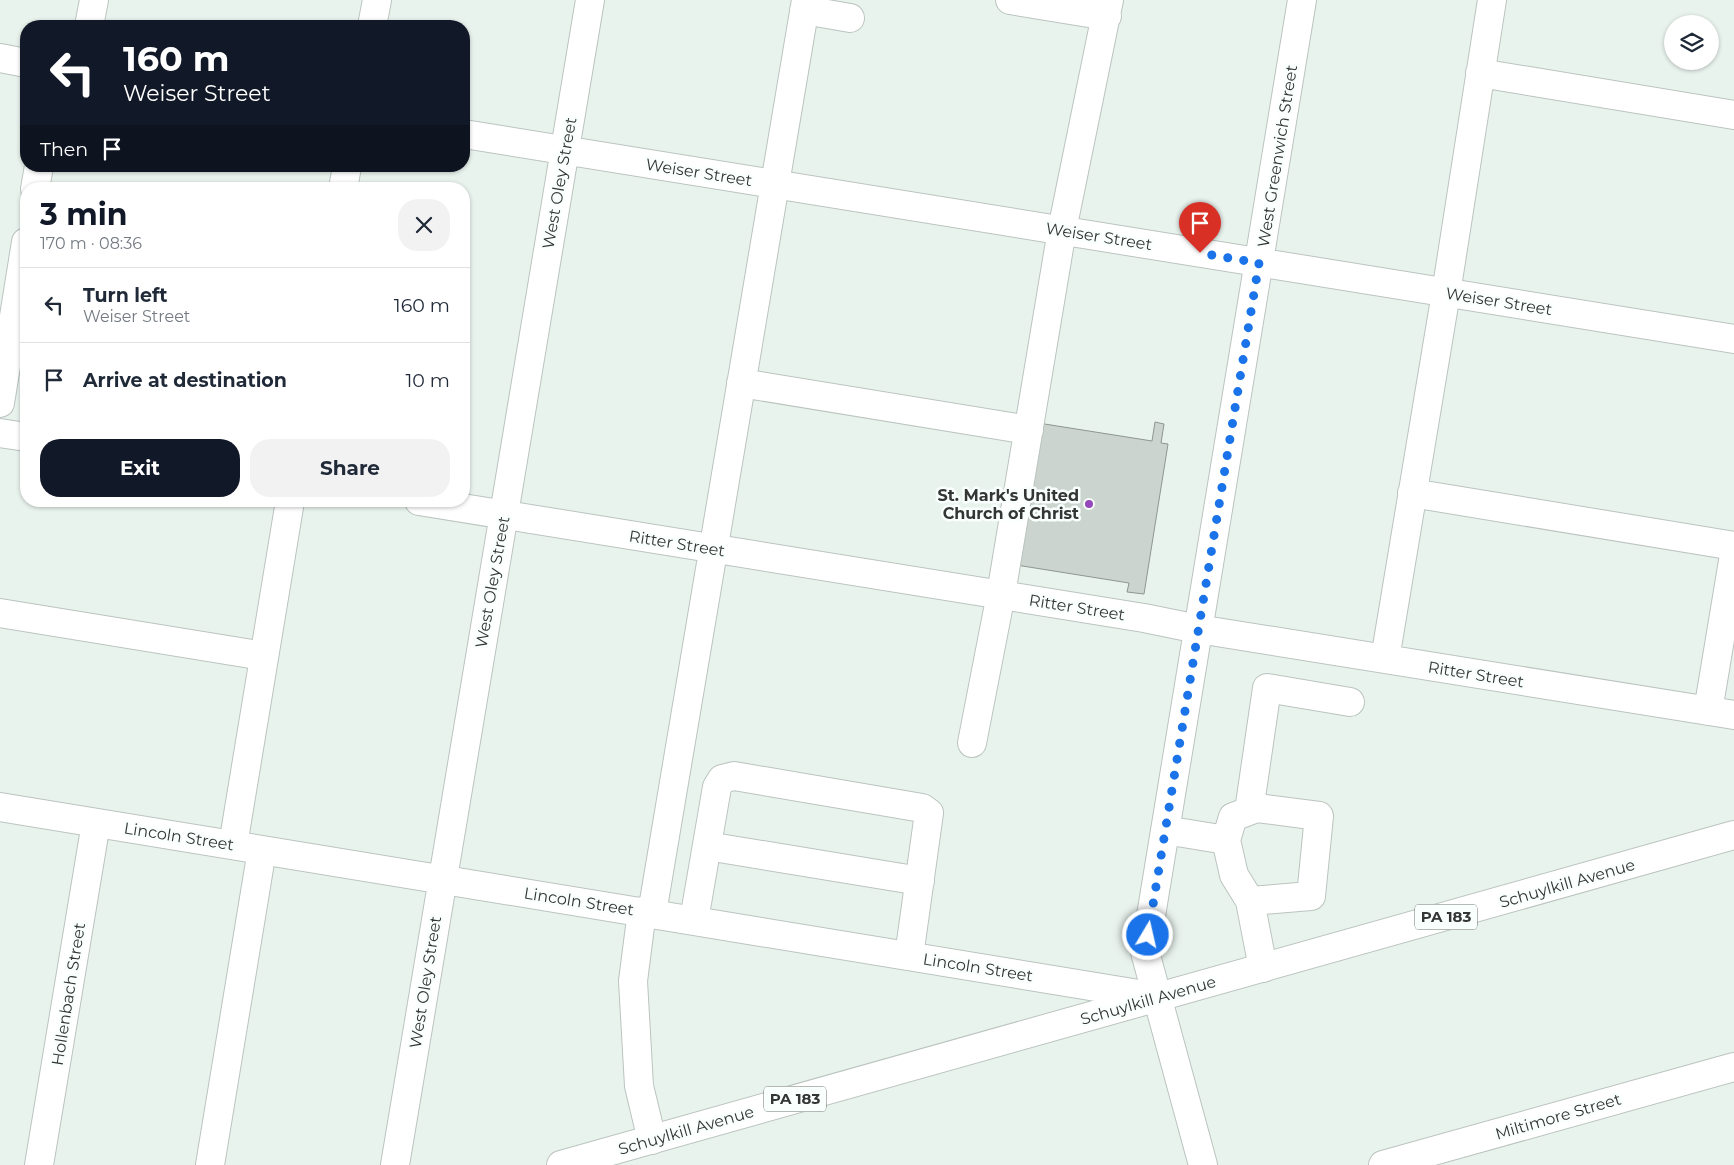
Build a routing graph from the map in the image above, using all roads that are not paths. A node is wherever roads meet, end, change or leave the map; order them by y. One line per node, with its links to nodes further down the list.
1 (94, 0): 10 (street)
2 (377, 0): 11 (street)
3 (590, 0): 17 (street, West Oley Street)
4 (1010, 0): 8 (street)
5 (1302, 0): 20 (street, West Greenwich Street)
6 (1492, 0): 14 (street)
7 (805, 5): 9 (street); 18 (street)
8 (1108, 8): 19 (street)
9 (850, 18)
10 (90, 20)
11 (373, 20)
12 (0, 58): 13 (street)
13 (20, 62)
14 (1480, 74): 15 (street); 22 (street)
15 (1734, 115)
16 (470, 135): 17 (street, Weiser Street)
17 (564, 150): 18 (street, Weiser Street); 32 (street, West Oley Street)
18 (775, 184): 19 (street, Weiser Street); 24 (street)
19 (1062, 230): 20 (street, Weiser Street); 26 (street)
20 (1259, 263): 22 (street, Weiser Street); 38 (street, West Greenwich Street)
21 (20, 286): 25 (street)
22 (1446, 293): 23 (street, Weiser Street); 29 (street)
23 (1734, 339)
24 (742, 382): 26 (street); 34 (street)
25 (0, 403)
26 (1029, 430): 36 (street)
27 (0, 433): 28 (street)
28 (20, 436)
29 (1412, 493): 33 (street); 40 (street)
30 (289, 507): 39 (street)
31 (456, 507): 32 (street, Ritter Street)
32 (504, 515): 34 (street, Ritter Street); 53 (street, West Oley Street)
33 (1734, 546)
34 (714, 549): 36 (street, Ritter Street); 56 (street)
35 (1734, 554): 42 (street)
36 (1001, 594): 38 (street, Ritter Street); 43 (street)
37 (0, 613): 39 (street)
38 (1198, 629): 40 (street, Ritter Street); 47 (street, West Greenwich Street)
39 (264, 656): 50 (street)
40 (1385, 659): 42 (street, Ritter Street)
41 (1350, 702): 45 (street)
42 (1721, 713)
43 (972, 743)
44 (0, 807): 46 (street, Lincoln Street)
45 (1249, 811): 49 (street); 55 (street)
46 (96, 823): 50 (street, Lincoln Street); 64 (street, Hollenbach Street)
47 (1165, 830): 49 (street); 60 (street, West Greenwich Street)
48 (1734, 835): 59 (street, Schuylkill Avenue / PA 183)
49 (1226, 840): 55 (street)
50 (233, 845): 52 (street, Lincoln Street)
51 (707, 846): 54 (street); 54 (street); 57 (street)
52 (262, 850): 53 (street, Lincoln Street); 65 (street)
53 (442, 879): 56 (street, Lincoln Street); 66 (street, West Oley Street)
54 (920, 881): 58 (street)
55 (1250, 901): 59 (street)
56 (647, 912): 57 (street, Lincoln Street); 62 (street)
57 (694, 920): 58 (street, Lincoln Street)
58 (909, 956): 60 (street, Lincoln Street)
59 (1263, 968): 60 (street, Schuylkill Avenue / PA 183)
60 (1157, 997): 62 (street, Schuylkill Avenue / PA 183); 68 (street, West Greenwich Street)
61 (1734, 1067): 63 (street, Miltimore Street)
62 (652, 1140): 67 (street, Schuylkill Avenue / PA 183)
63 (1393, 1164)
64 (39, 1165)
65 (210, 1165)
66 (395, 1165)
67 (562, 1165)
68 (1203, 1165)

